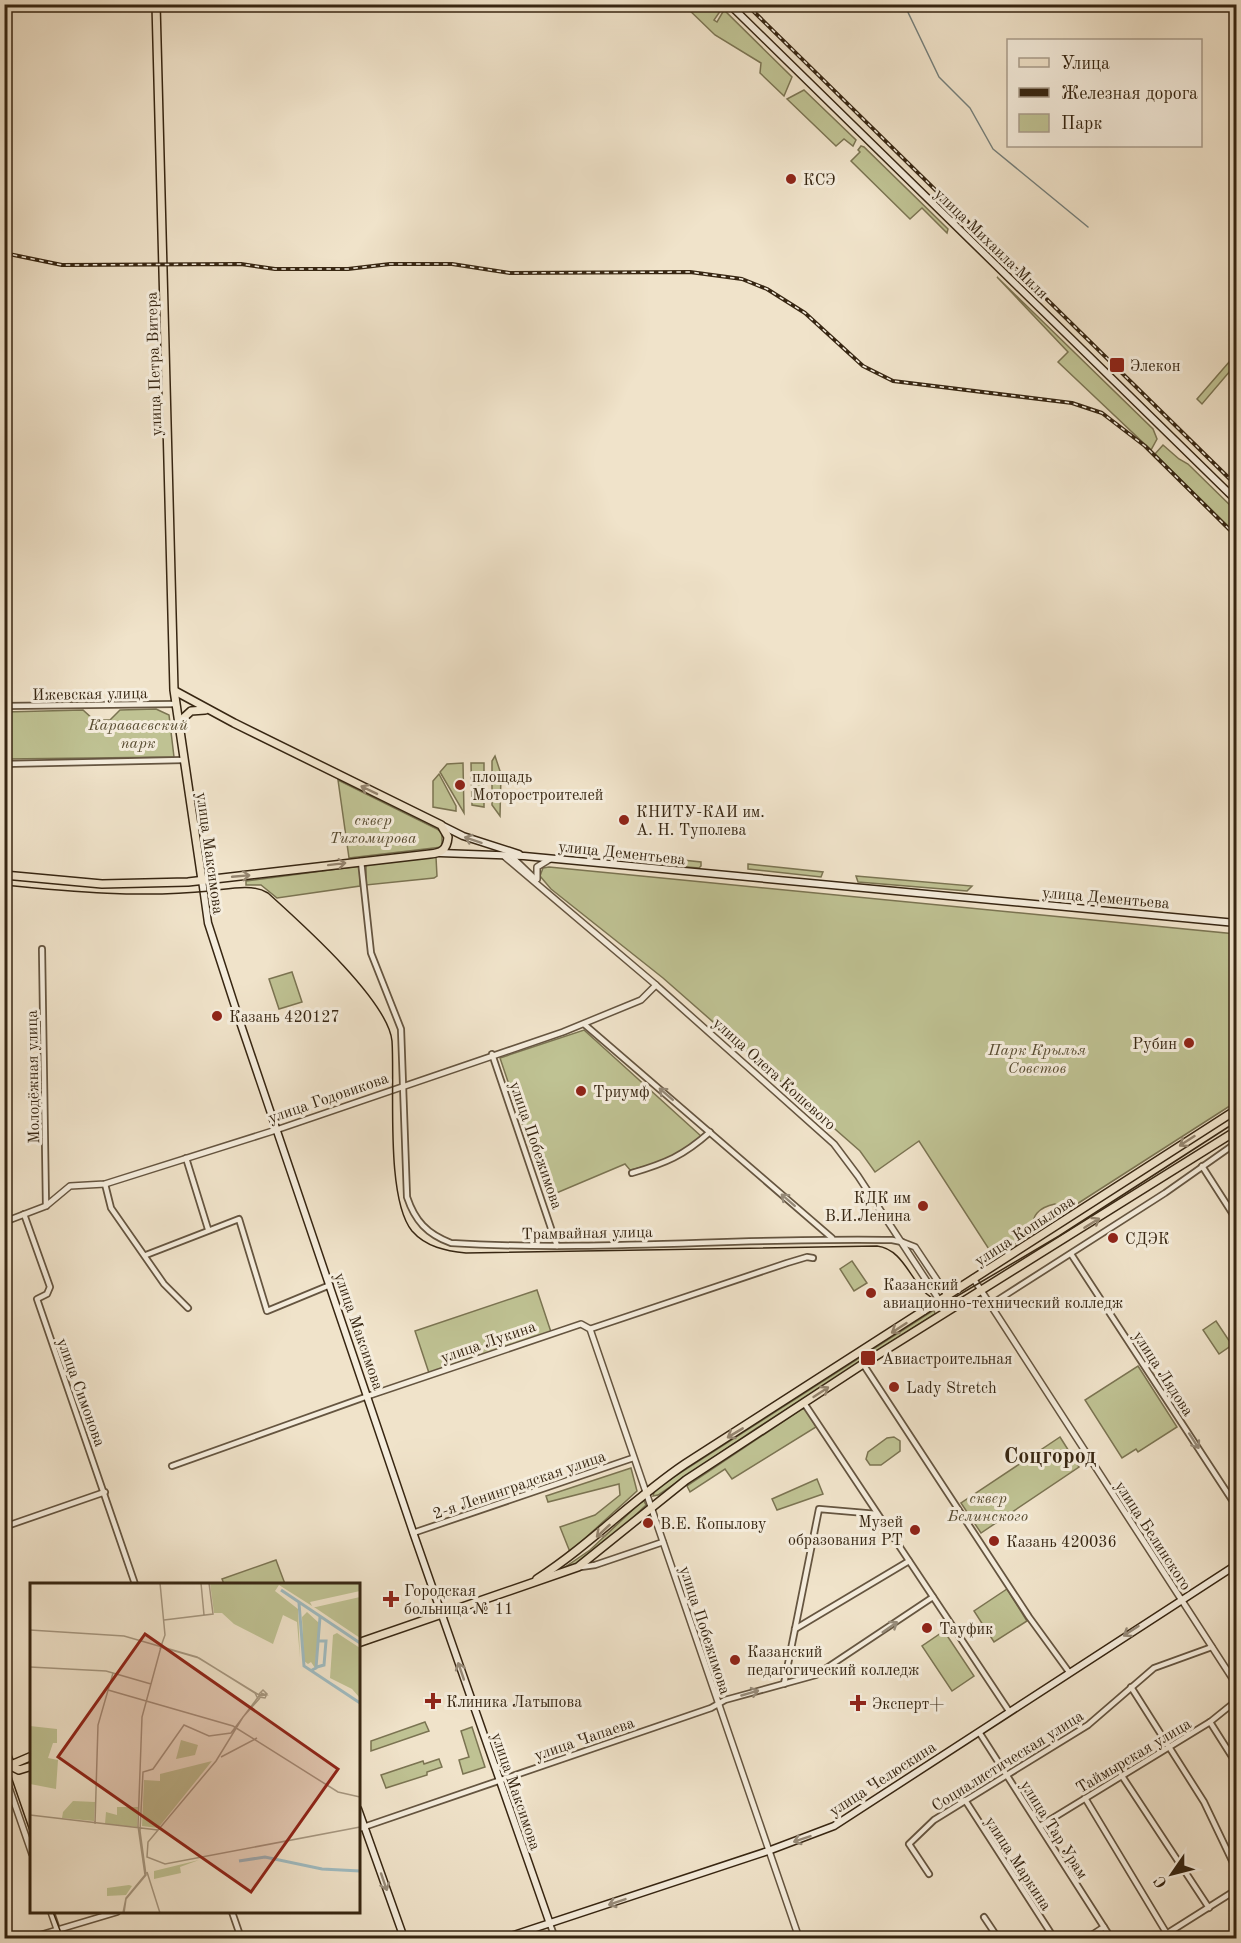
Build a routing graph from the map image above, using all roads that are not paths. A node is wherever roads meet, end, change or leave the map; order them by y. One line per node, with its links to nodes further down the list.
1 (156, 4): 4 (main road, улица Петра Витера)
2 (729, 4): 3 (main road, улица Михаила Миля)
3 (1236, 500)
4 (174, 690): 5 (main road, улица Петра Витера); 7 (main road)
5 (176, 704): 6 (street, Ижевская улица); 8 (main road, улица Петра Витера)
6 (4, 706)
7 (213, 712): 8 (main road); 11 (main road, one-way to 7)
8 (179, 722): 9 (main road, улица Максимова)
9 (184, 760): 10 (street); 19 (main road, улица Максимова)
10 (4, 764)
11 (441, 825): 12 (main road); 13 (main road, one-way to 11)
12 (440, 853): 13 (main road); 16 (main road)
13 (508, 855): 14 (main road, улица Дементьева); 17 (street, улица Олега Кошевого)
14 (526, 856): 15 (main road, улица Дементьева); 17 (street)
15 (550, 859): 20 (street); 22 (main road, улица Дементьева)
16 (361, 861): 19 (main road, one-way to 16); 27 (street, Трамвайная улица)
17 (526, 873): 20 (street, улица Олега Кошевого); 21 (street, улица Олега Кошевого)
18 (4, 876): 19 (main road)
19 (202, 880): 29 (main road, улица Максимова)
20 (537, 881): 21 (street, улица Олега Кошевого)
21 (545, 890): 24 (street, улица Олега Кошевого)
22 (1236, 923)
23 (42, 949): 39 (street, Молодёжная улица)
24 (657, 985): 25 (street, улица Годовикова); 47 (street, улица Олега Кошевого)
25 (584, 1024): 26 (street, улица Годовикова); 31 (street, one-way to 25)
26 (492, 1054): 27 (street, улица Годовикова); 48 (street, улица Побежимова)
27 (404, 1085): 29 (street, улица Годовикова); 48 (street, Трамвайная улица)
28 (1236, 1110): 43 (main road, улица Копылова, one-way to 43)
29 (276, 1130): 33 (street, улица Годовикова); 53 (main road, улица Максимова)
30 (1236, 1131): 36 (main road, улица Копылова)
31 (710, 1132): 35 (street); 46 (street, one-way to 31)
32 (1236, 1143): 34 (street)
33 (186, 1158): 37 (street, улица Годовикова); 44 (street)
34 (1202, 1166): 38 (street); 41 (street)
35 (632, 1173)
36 (1158, 1182): 38 (street); 45 (main road, улица Копылова, one-way to 36)
37 (105, 1184): 39 (street, улица Годовикова); 50 (street)
38 (1165, 1193): 49 (street)
39 (46, 1206): 40 (street, улица Годовикова)
40 (24, 1214): 42 (street, улица Годовикова); 68 (street, улица Симонова)
41 (1236, 1219)
42 (4, 1222)
43 (1060, 1222): 45 (main road); 52 (main road, улица Копылова)
44 (208, 1229): 50 (street); 53 (street)
45 (1070, 1237): 54 (main road, улица Копылова)
46 (832, 1238): 47 (street, Трамвайная улица); 48 (street, Трамвайная улица)
47 (902, 1242): 55 (street); 56 (street, улица Олега Кошевого)
48 (557, 1246)
49 (1071, 1254): 57 (street); 70 (street, улица Лядова, one-way to 70)
50 (146, 1255): 59 (street)
51 (813, 1258): 61 (street, улица Лукина)
52 (973, 1278): 54 (street, улица Белинского); 55 (main road, улица Копылова)
53 (330, 1285): 63 (main road, улица Максимова)
54 (982, 1292): 57 (street, улица Белинского); 58 (main road, улица Копылова)
55 (947, 1294): 56 (main road, улица Копылова); 58 (street)
56 (940, 1301): 60 (street, улица Олега Кошевого); 67 (main road, улица Копылова, one-way to 67)
57 (990, 1305): 81 (street, улица Белинского)
58 (955, 1307): 60 (main road, улица Копылова)
59 (188, 1308)
60 (946, 1312): 62 (main road, улица Копылова)
61 (590, 1329): 63 (street, улица Лукина); 65 (street, улица Побежимова)
62 (863, 1364): 64 (main road, улица Копылова, one-way to 62); 86 (street)
63 (368, 1396): 66 (street, улица Лукина); 73 (main road, улица Максимова)
64 (804, 1403): 69 (main road, улица Копылова); 71 (street)
65 (633, 1458): 67 (street, улица Побежимова); 73 (street, 2-я Ленинградская улица)
66 (172, 1466)
67 (646, 1491): 69 (street, улица Побежимова); 79 (main road, улица Копылова, one-way to 79)
68 (105, 1492): 72 (street); 78 (street, улица Симонова)
69 (651, 1506): 74 (street, улица Побежимова); 77 (main road, улица Копылова)
70 (1236, 1506)
71 (878, 1514): 75 (street); 83 (street)
72 (4, 1527)
73 (413, 1533): 82 (main road, улица Максимова)
74 (663, 1542): 77 (street); 91 (street, улица Побежимова)
75 (909, 1561): 80 (street); 83 (street)
76 (1236, 1565): 81 (main road, улица Челюскина)
77 (578, 1567): 79 (main road)
78 (135, 1583)
79 (525, 1585): 82 (main road)
80 (933, 1597): 87 (street, улица Чапаева, one-way to 80); 92 (street)
81 (1180, 1600): 85 (street, улица Белинского); 86 (main road, улица Челюскина, one-way to 86)
82 (442, 1614): 84 (main road); 104 (main road, улица Максимова, one-way to 82)
83 (795, 1629): 87 (street)
84 (360, 1642)
85 (1212, 1647): 88 (street, улица Белинского); 89 (street, Социалистическая улица)
86 (1069, 1672): 92 (main road, улица Челюскина)
87 (784, 1684): 91 (street, улица Чапаева, one-way to 87)
88 (1236, 1684)
89 (1131, 1687): 95 (street); 102 (street, Социалистическая улица)
90 (1236, 1701): 93 (street, Таймырская улица)
91 (717, 1705): 104 (street, улица Чапаева); 110 (street, улица Побежимова)
92 (1009, 1712): 94 (main road, улица Челюскина)
93 (1210, 1722): 95 (street, Таймырская улица); 98 (street)
94 (979, 1732): 102 (street, улица Тар Урам); 110 (main road, улица Челюскина, one-way to 110)
95 (1167, 1748): 103 (street, Таймырская улица); 111 (street)
96 (4, 1749): 99 (main road)
97 (30, 1757): 99 (main road)
98 (1236, 1763)
99 (9, 1767): 100 (main road)
100 (30, 1767)
101 (4, 1773): 109 (street)
102 (1007, 1775): 106 (street, Социалистическая улица); 107 (street, улица Тар Урам)
103 (1122, 1776): 105 (street, Таймырская улица); 114 (street)
104 (499, 1781): 108 (street, улица Чапаева); 119 (main road, улица Максимова)
105 (1085, 1798): 107 (street, Таймырская улица); 122 (street)
106 (965, 1800): 112 (street, Социалистическая улица); 131 (street, улица Маркина)
107 (1040, 1826): 120 (street, улица Тар Урам)
108 (362, 1828): 126 (main road, one-way to 126)
109 (30, 1848)
110 (768, 1851): 119 (main road, улица Челюскина, one-way to 119); 129 (street, улица Побежимова)
111 (1236, 1869)
112 (928, 1874)
113 (1236, 1890): 114 (street)
114 (1209, 1908): 122 (street)
115 (52, 1913): 121 (street)
116 (111, 1913): 121 (street)
117 (233, 1913): 125 (street)
118 (984, 1917): 130 (street)
119 (550, 1924): 127 (main road, улица Челюскина); 128 (street, улица Максимова)
120 (1104, 1927): 132 (street); 133 (street, улица Тар Урам)
121 (57, 1930): 123 (street); 124 (street)
122 (1167, 1934): 134 (street)
123 (30, 1938)
124 (60, 1938)
125 (241, 1938)
126 (404, 1938)
127 (505, 1938)
128 (555, 1938)
129 (799, 1938)
130 (998, 1938)
131 (1053, 1938)
132 (1087, 1938)
133 (1111, 1938)
134 (1160, 1938)

